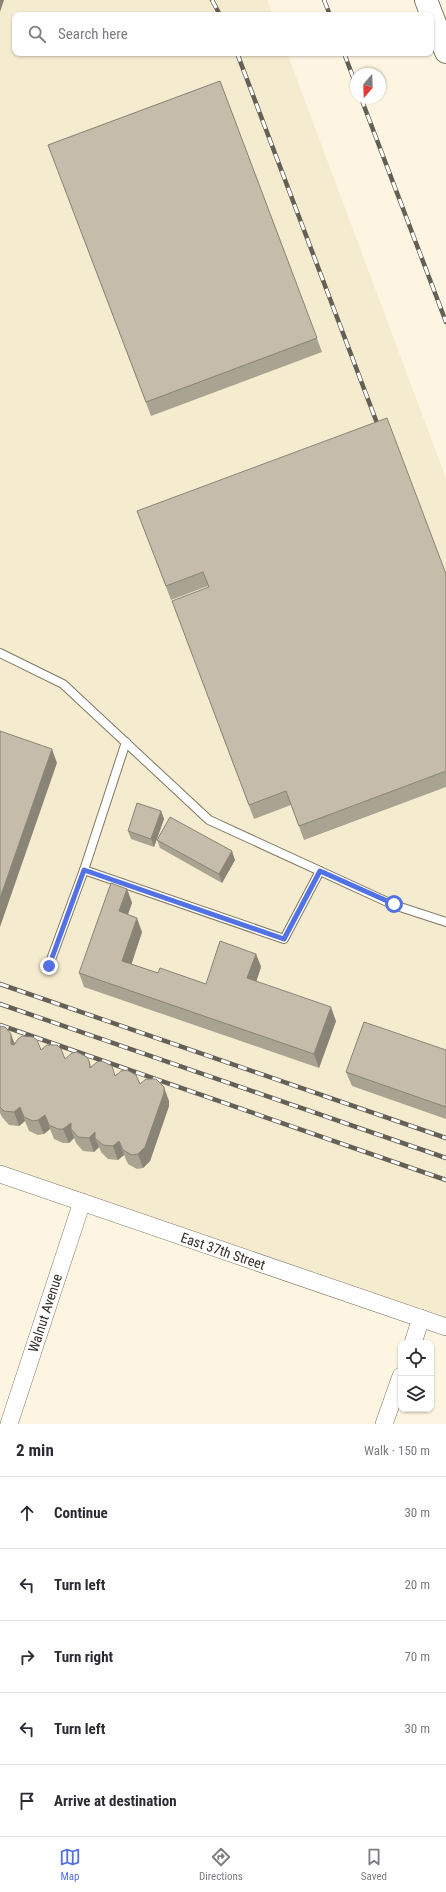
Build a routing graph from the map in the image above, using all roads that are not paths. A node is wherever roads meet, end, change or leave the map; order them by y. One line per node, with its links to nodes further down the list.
1 (426, 0): 2 (main road)
2 (431, 12)
3 (434, 21): 4 (main road)
4 (446, 52)
5 (0, 653): 6 (lane)
6 (126, 742): 7 (lane); 8 (lane)
7 (84, 870): 8 (lane); 10 (lane)
8 (320, 871): 9 (lane)
9 (446, 922)
10 (49, 966)
11 (0, 1174): 12 (street, East 37th Street)
12 (82, 1202): 13 (street, East 37th Street); 17 (street, Walnut Avenue)
13 (421, 1318): 14 (street, East 37th Street); 15 (street)
14 (446, 1327)
15 (414, 1340)
16 (398, 1384): 18 (street)
17 (9, 1424)
18 (384, 1424)

